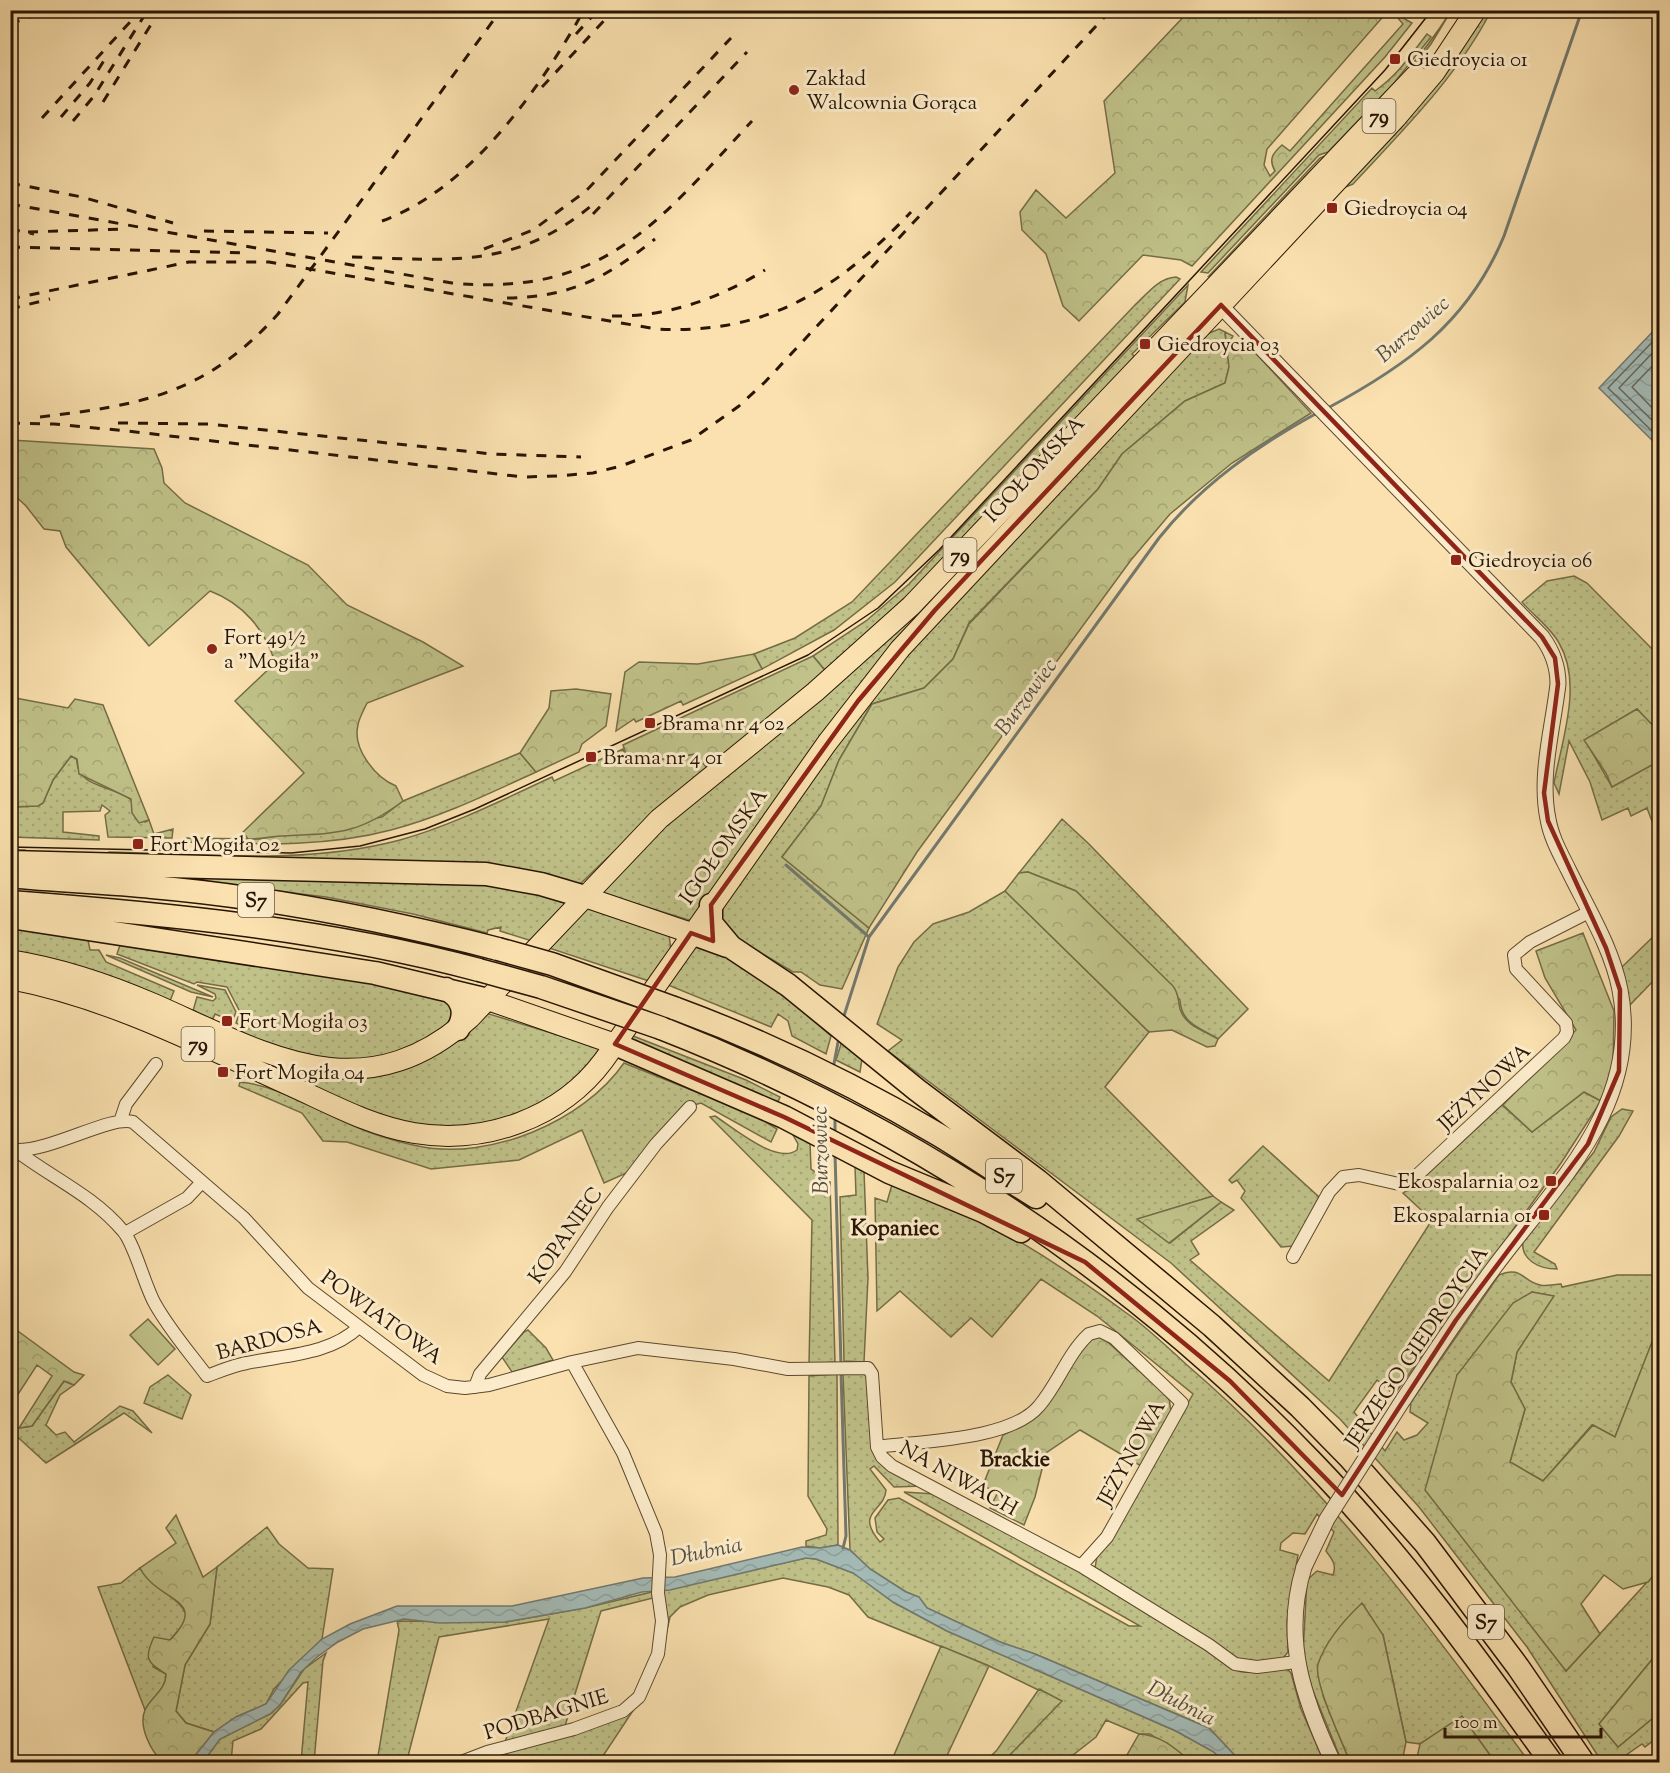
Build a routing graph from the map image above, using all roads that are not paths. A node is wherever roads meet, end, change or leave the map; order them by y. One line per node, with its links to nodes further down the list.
1 (1460, 10): 3 (main road, IGOŁOMSKA / 79)
2 (1476, 10): 3 (main road, IGOŁOMSKA / 79)
3 (1215, 299): 6 (main road, IGOŁOMSKA / 79); 8 (main road, IGOŁOMSKA / 79); 9 (street, JERZEGO GIEDROYCIA)
4 (10, 862): 6 (highway)
5 (10, 876): 25 (highway, S7, bridge)
6 (585, 897): 11 (main road); 16 (main road, 79)
7 (10, 902): 27 (highway, S7, bridge)
8 (711, 905): 11 (main road, IGOŁOMSKA / 79); 12 (highway)
9 (1589, 912): 26 (street, JEŻYNOWA); 33 (street, JERZEGO GIEDROYCIA, bridge)
10 (10, 917): 15 (highway)
11 (691, 933): 12 (highway); 18 (main road, IGOŁOMSKA / 79)
12 (731, 947): 25 (highway)
13 (10, 960): 17 (main road, 79)
14 (10, 979): 18 (main road, 79)
15 (446, 989): 16 (highway); 17 (highway)
16 (488, 1000): 17 (main road, 79); 18 (main road)
17 (458, 1029)
18 (615, 1044): 27 (highway)
19 (156, 1064): 21 (street)
20 (690, 1107): 30 (street, KOPANIEC)
21 (121, 1119): 22 (street); 23 (street, POWIATOWA)
22 (13, 1148): 24 (street, BARDOSA)
23 (202, 1182): 24 (street); 28 (street, POWIATOWA)
24 (125, 1233): 28 (street, BARDOSA)
25 (1112, 1244): 37 (highway, S7)
26 (1293, 1257)
27 (1085, 1262): 36 (highway, S7)
28 (359, 1327): 30 (street, POWIATOWA)
29 (572, 1362): 30 (street, POWIATOWA); 31 (street, NA NIWACH); 34 (street, PODBAGNIE)
30 (475, 1387)
31 (878, 1447): 32 (street, NA NIWACH); 32 (street, JEŻYNOWA)
32 (1081, 1566): 33 (street, NA NIWACH)
33 (1296, 1662): 35 (street, JERZEGO GIEDROYCIA)
34 (461, 1762)
35 (1333, 1762)
36 (1551, 1762)
37 (1583, 1762)

